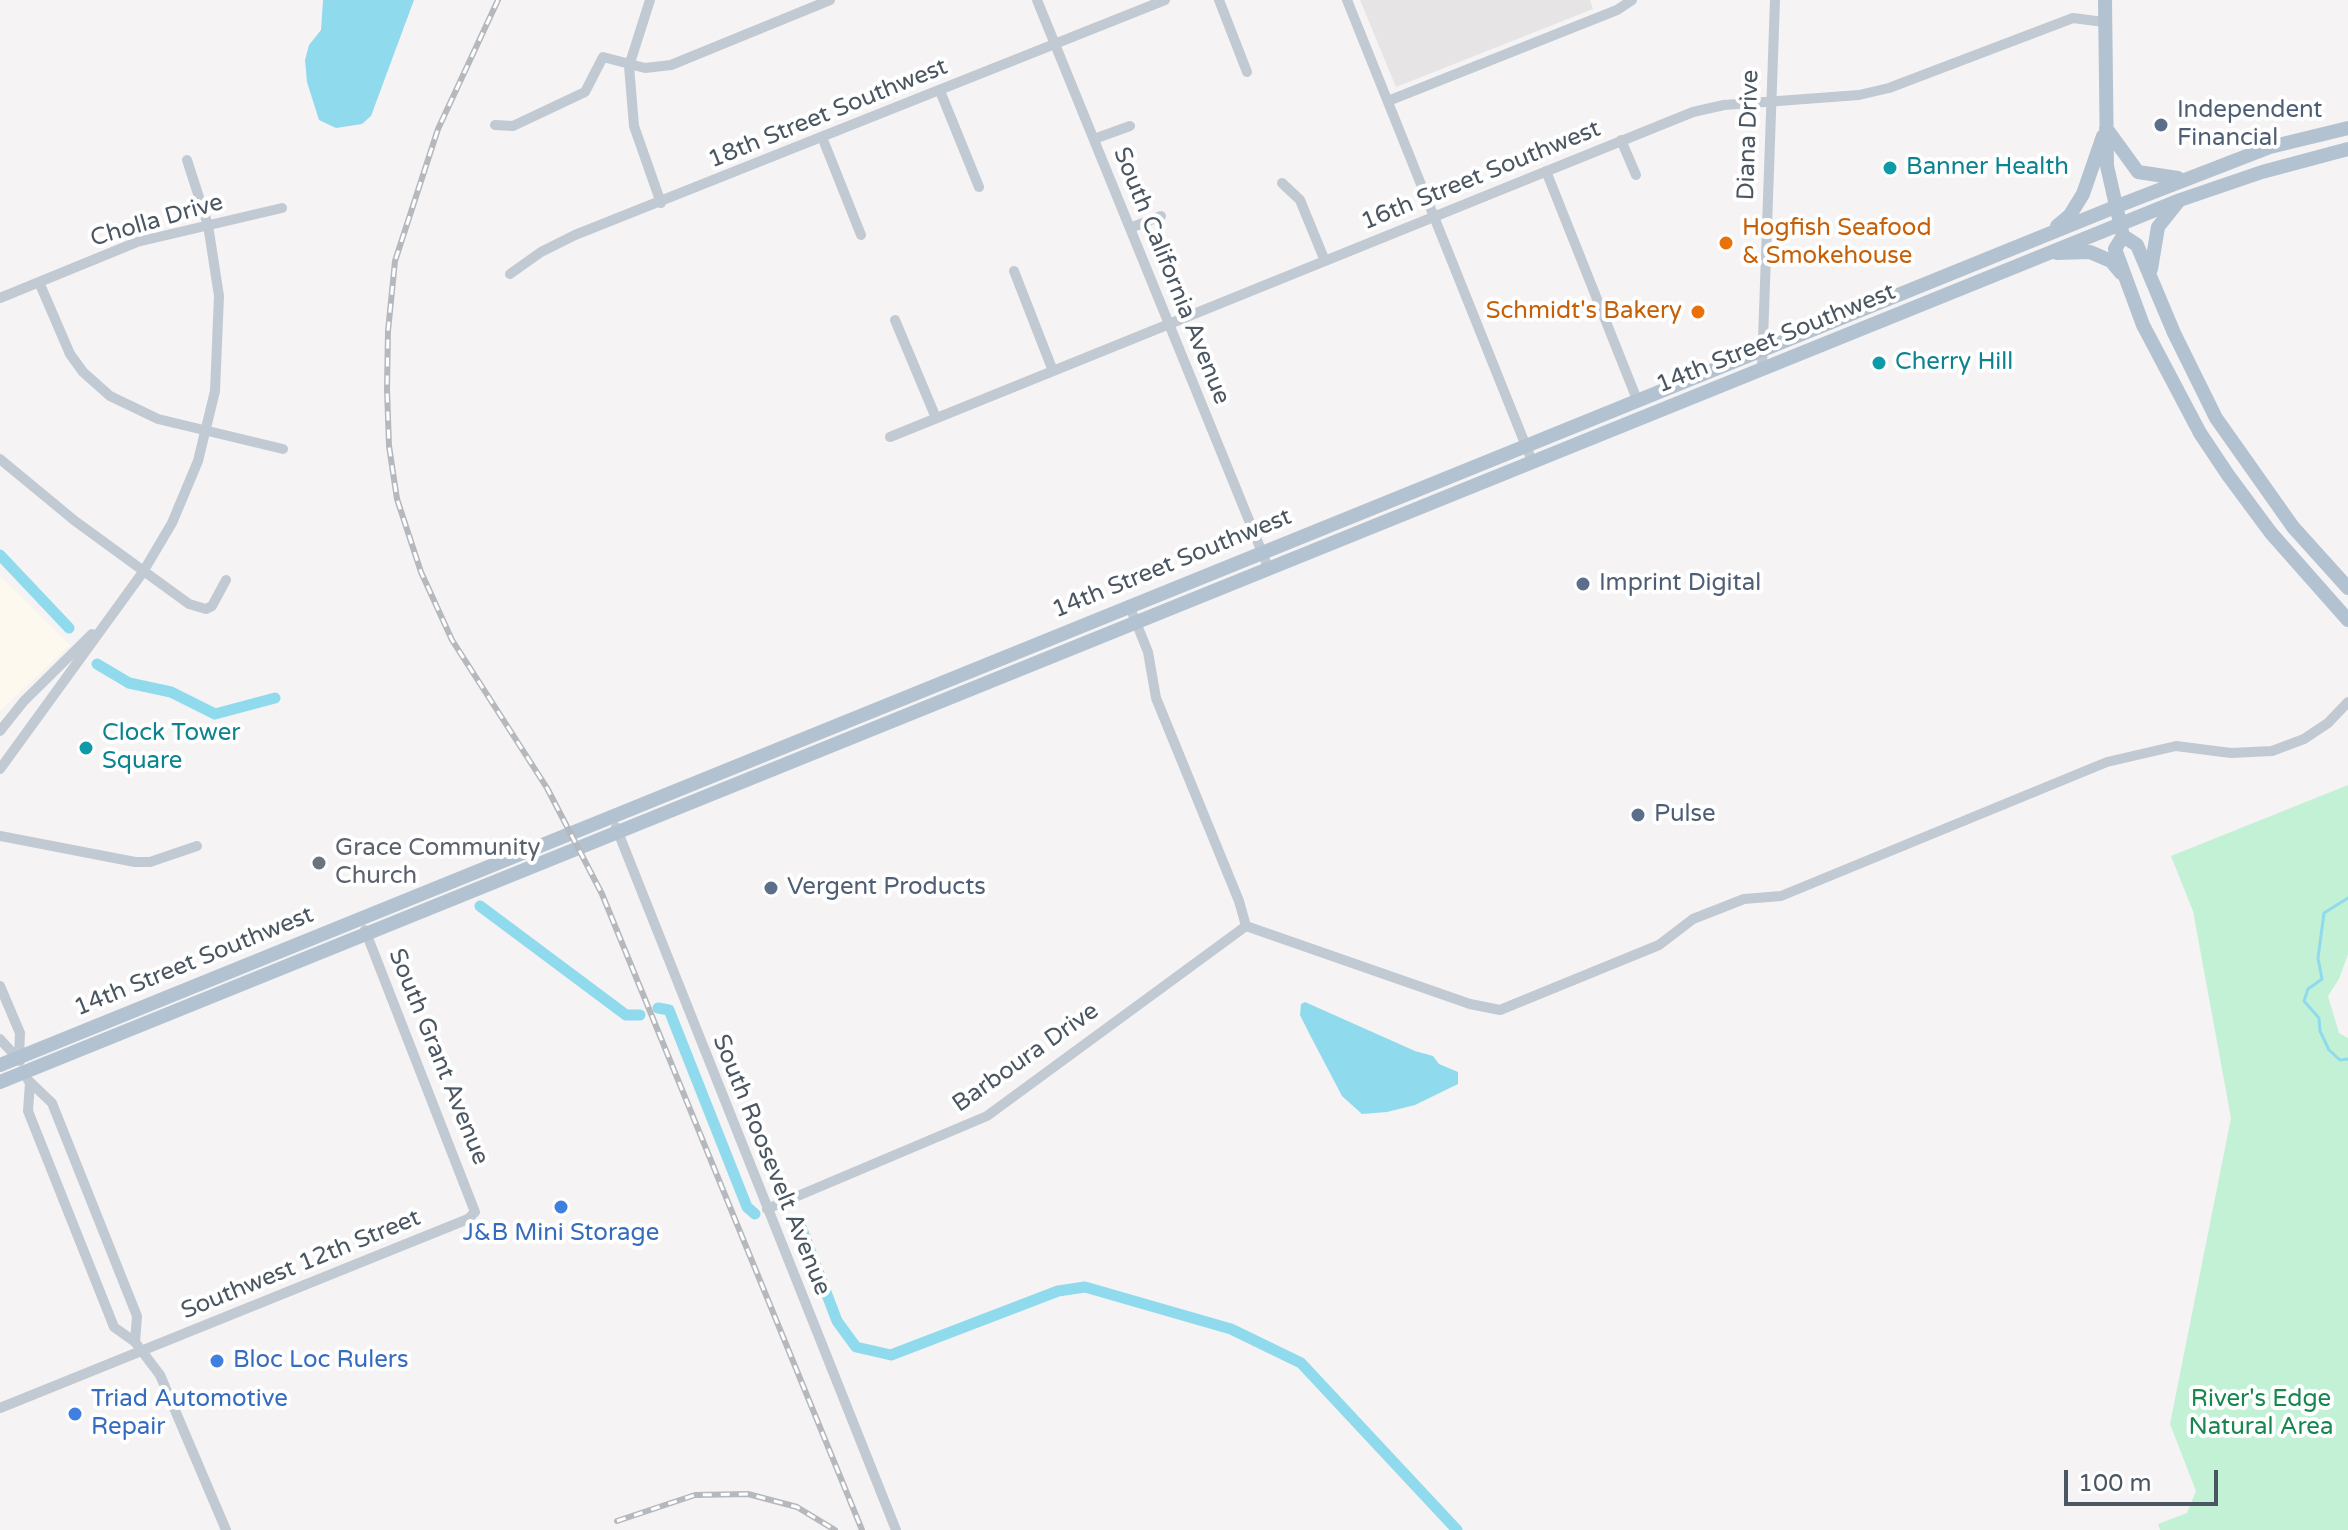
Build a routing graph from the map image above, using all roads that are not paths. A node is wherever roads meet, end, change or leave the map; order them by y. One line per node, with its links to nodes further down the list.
1 (650, 0): 12 (street)
2 (830, 0): 12 (street)
3 (1037, 0): 11 (street, South California Avenue)
4 (1165, 0): 11 (street, 18th Street Southwest)
5 (1219, 0): 13 (street)
6 (1347, 0): 15 (street)
7 (1632, 0): 15 (street)
8 (1775, 0): 16 (street, Diana Drive)
9 (2105, 0): 10 (main road)
10 (2104, 22): 16 (street, 16th Street Southwest); 19 (main road)
11 (1055, 44): 14 (street, 18th Street Southwest); 23 (street, South California Avenue)
12 (629, 66): 17 (street); 34 (street)
13 (1247, 72)
14 (940, 91): 22 (street, 18th Street Southwest); 32 (street)
15 (1388, 101): 38 (street)
16 (1771, 103): 24 (street, 16th Street Southwest); 54 (street, Diana Drive)
17 (495, 125)
18 (1130, 126): 23 (street)
19 (2106, 128): 30 (main road); 35 (main road); 43 (main road)
20 (2348, 128): 25 (main road, 14th Street Southwest)
21 (2348, 136): 25 (main road)
22 (822, 137): 34 (street, 18th Street Southwest); 42 (street)
23 (1094, 139): 40 (street, South California Avenue)
24 (1621, 140): 28 (street, 16th Street Southwest); 29 (street)
25 (2298, 140): 30 (main road, 14th Street Southwest)
26 (2348, 149): 33 (main road, 14th Street Southwest)
27 (187, 160): 39 (street)
28 (1546, 171): 38 (street, 16th Street Southwest); 56 (street)
29 (1636, 175)
30 (2189, 177): 35 (main road, 14th Street Southwest)
31 (1282, 183): 45 (street)
32 (979, 187)
33 (2180, 200): 41 (main road, 14th Street Southwest); 49 (main road)
34 (661, 203): 47 (street, 18th Street Southwest)
35 (2115, 207): 41 (main road); 43 (main road, 14th Street Southwest)
36 (282, 208): 39 (street, Cholla Drive)
37 (1161, 216): 40 (street)
38 (1432, 216): 45 (street, 16th Street Southwest); 61 (street)
39 (208, 225): 50 (street, Cholla Drive); 58 (street)
40 (1130, 228): 53 (street, South California Avenue)
41 (2121, 230): 44 (main road, 14th Street Southwest); 48 (main road); 49 (main road)
42 (861, 235)
43 (2046, 235): 54 (main road, 14th Street Southwest)
44 (2049, 253): 48 (main road); 54 (main road, 14th Street Southwest)
45 (1325, 261): 53 (street, 16th Street Southwest)
46 (1014, 271): 55 (street)
47 (510, 274)
48 (2125, 277): 70 (main road)
49 (2151, 281): 67 (main road)
50 (39, 282): 51 (street, Cholla Drive); 58 (street)
51 (0, 298)
52 (895, 320): 57 (street)
53 (1168, 324): 55 (street, 16th Street Southwest); 63 (street, South California Avenue)
54 (1761, 361): 56 (main road, 14th Street Southwest); 61 (main road, 14th Street Southwest)
55 (1053, 371): 57 (street, 16th Street Southwest)
56 (1638, 402): 61 (main road, 14th Street Southwest)
57 (936, 418): 59 (street, 16th Street Southwest)
58 (207, 430): 60 (street); 65 (street)
59 (890, 437)
60 (283, 449)
61 (1530, 454): 63 (main road, 14th Street Southwest); 64 (main road, 14th Street Southwest)
62 (0, 459): 65 (street)
63 (1262, 551): 64 (street, South California Avenue); 69 (main road, 14th Street Southwest)
64 (1268, 567): 71 (main road, 14th Street Southwest)
65 (143, 572): 66 (street); 72 (street)
66 (226, 580)
67 (2345, 584): 68 (main road)
68 (2348, 602)
69 (1129, 605): 71 (street); 76 (main road, 14th Street Southwest)
70 (2348, 620)
71 (1135, 621): 77 (main road, 14th Street Southwest); 81 (street)
72 (99, 628): 74 (street); 75 (street)
73 (2348, 702): 81 (street)
74 (0, 731)
75 (0, 769)
76 (611, 814): 77 (street, South Roosevelt Avenue); 80 (main road, 14th Street Southwest)
77 (618, 831): 82 (main road, 14th Street Southwest); 88 (street, South Roosevelt Avenue)
78 (0, 836): 79 (street)
79 (197, 846)
80 (361, 918): 82 (street, South Grant Avenue); 86 (main road, 14th Street Southwest)
81 (1246, 926): 88 (street, Barboura Drive)
82 (367, 933): 86 (main road, 14th Street Southwest); 89 (street, South Grant Avenue)
83 (0, 986): 86 (street)
84 (0, 1039): 86 (street)
85 (0, 1065): 86 (main road)
86 (24, 1071): 87 (main road); 90 (street); 90 (street)
87 (0, 1082)
88 (767, 1209): 93 (street, South Roosevelt Avenue)
89 (475, 1212): 90 (street, Southwest 12th Street)
90 (137, 1347): 91 (street, Southwest 12th Street); 92 (street)
91 (0, 1408)
92 (226, 1530)
93 (896, 1530)

